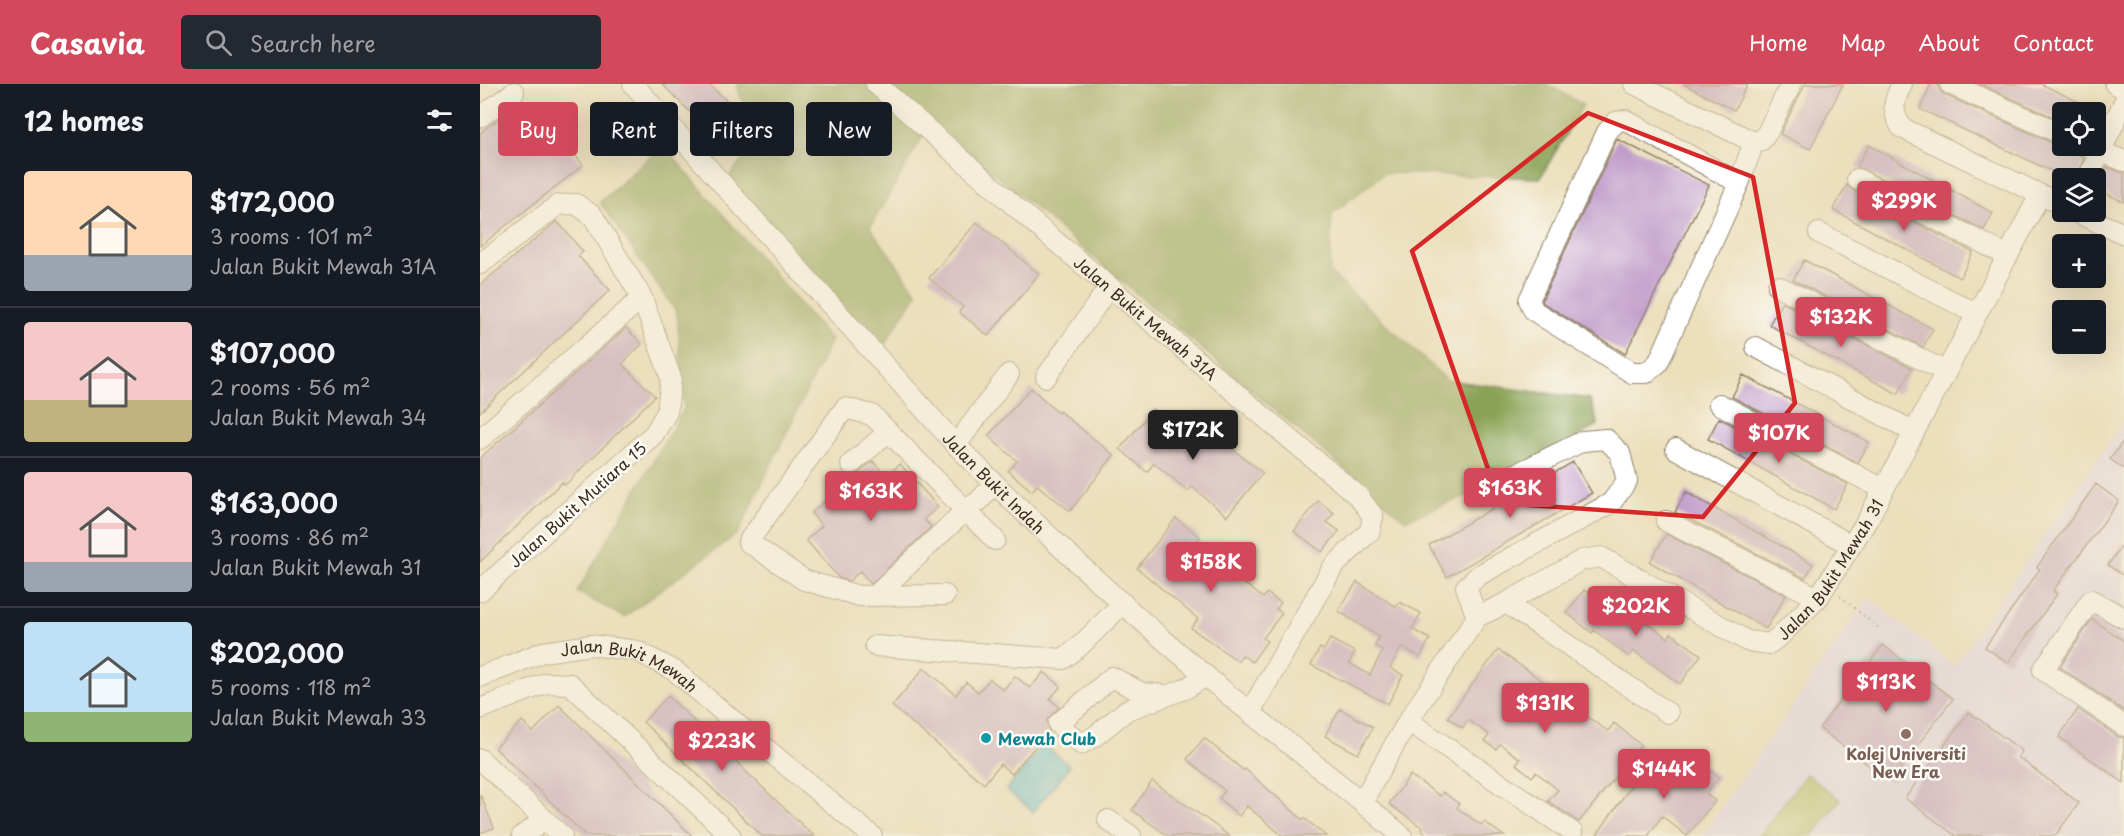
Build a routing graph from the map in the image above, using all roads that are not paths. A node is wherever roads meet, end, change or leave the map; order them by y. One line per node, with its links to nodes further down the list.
1 (633, 84): 38 (street, Jalan Bukit Indah)
2 (876, 84): 27 (street, Jalan Bukit Mewah 31A)
3 (1634, 84): 14 (street)
4 (1791, 84): 14 (street)
5 (1902, 84): 19 (street)
6 (1950, 84): 12 (street)
7 (2115, 84): 8 (street)
8 (2124, 88)
9 (514, 92): 11 (street)
10 (2124, 102): 13 (street)
11 (480, 117)
12 (2052, 130)
13 (2106, 130)
14 (1754, 142): 18 (street)
15 (2106, 153): 16 (street)
16 (2124, 161)
17 (1857, 180): 24 (street)
18 (1739, 183): 18 (street)
19 (2040, 195): 20 (street); 24 (street, Jalan Bukit Mewah 31)
20 (2052, 201)
21 (2097, 222): 23 (street)
22 (1819, 233): 29 (street)
23 (2124, 234)
24 (2008, 256): 29 (street, Jalan Bukit Mewah 31)
25 (480, 264): 28 (street)
26 (1778, 286): 31 (street)
27 (1109, 287): 33 (street); 61 (street, Jalan Bukit Mewah 31A)
28 (642, 298): 37 (street); 48 (street, Jalan Bukit Mutiara 15)
29 (1977, 314): 31 (street, Jalan Bukit Mewah 31)
30 (1756, 347): 36 (street)
31 (1946, 372): 36 (street, Jalan Bukit Mewah 31)
32 (1009, 374): 38 (street)
33 (1046, 377)
34 (1719, 404): 43 (street)
35 (888, 432): 40 (street); 44 (street); 50 (street)
36 (1914, 432): 43 (street, Jalan Bukit Mewah 31)
37 (480, 439)
38 (956, 445): 42 (street, Jalan Bukit Indah)
39 (1676, 449): 47 (street)
40 (851, 464)
41 (1502, 482): 54 (street)
42 (994, 483): 44 (street); 52 (street, Jalan Bukit Indah)
43 (1883, 489): 47 (street, Jalan Bukit Mewah 31)
44 (967, 509): 46 (street); 50 (street)
45 (1666, 521): 49 (street)
46 (995, 540)
47 (1851, 545): 49 (street, Jalan Bukit Mewah 31)
48 (480, 591)
49 (1822, 591): 53 (street, Jalan Bukit Mewah 31)
50 (875, 596): 51 (street)
51 (945, 596)
52 (1123, 603): 56 (street); 57 (street, Jalan Bukit Indah)
53 (1506, 603): 54 (street, Jalan Bukit Mewah 31); 62 (street)
54 (1477, 617): 63 (street)
55 (2124, 618): 64 (street)
56 (875, 646)
57 (1206, 676): 59 (street); 61 (street, Jalan Bukit Indah)
58 (480, 677): 74 (street, Jalan Bukit Mewah)
59 (1166, 695): 59 (street)
60 (480, 709): 73 (street)
61 (1250, 712): 67 (street, Jalan Bukit Indah)
62 (1668, 713)
63 (1408, 721): 67 (street); 70 (street)
64 (2124, 726)
65 (480, 759): 66 (street)
66 (488, 777): 68 (street)
67 (1362, 802): 76 (street, Jalan Bukit Indah)
68 (545, 820): 71 (street); 72 (street)
69 (1108, 820): 75 (street)
70 (1572, 832)
71 (522, 836)
72 (562, 836)
73 (731, 836)
74 (872, 836)
75 (1131, 836)
76 (1402, 836)

